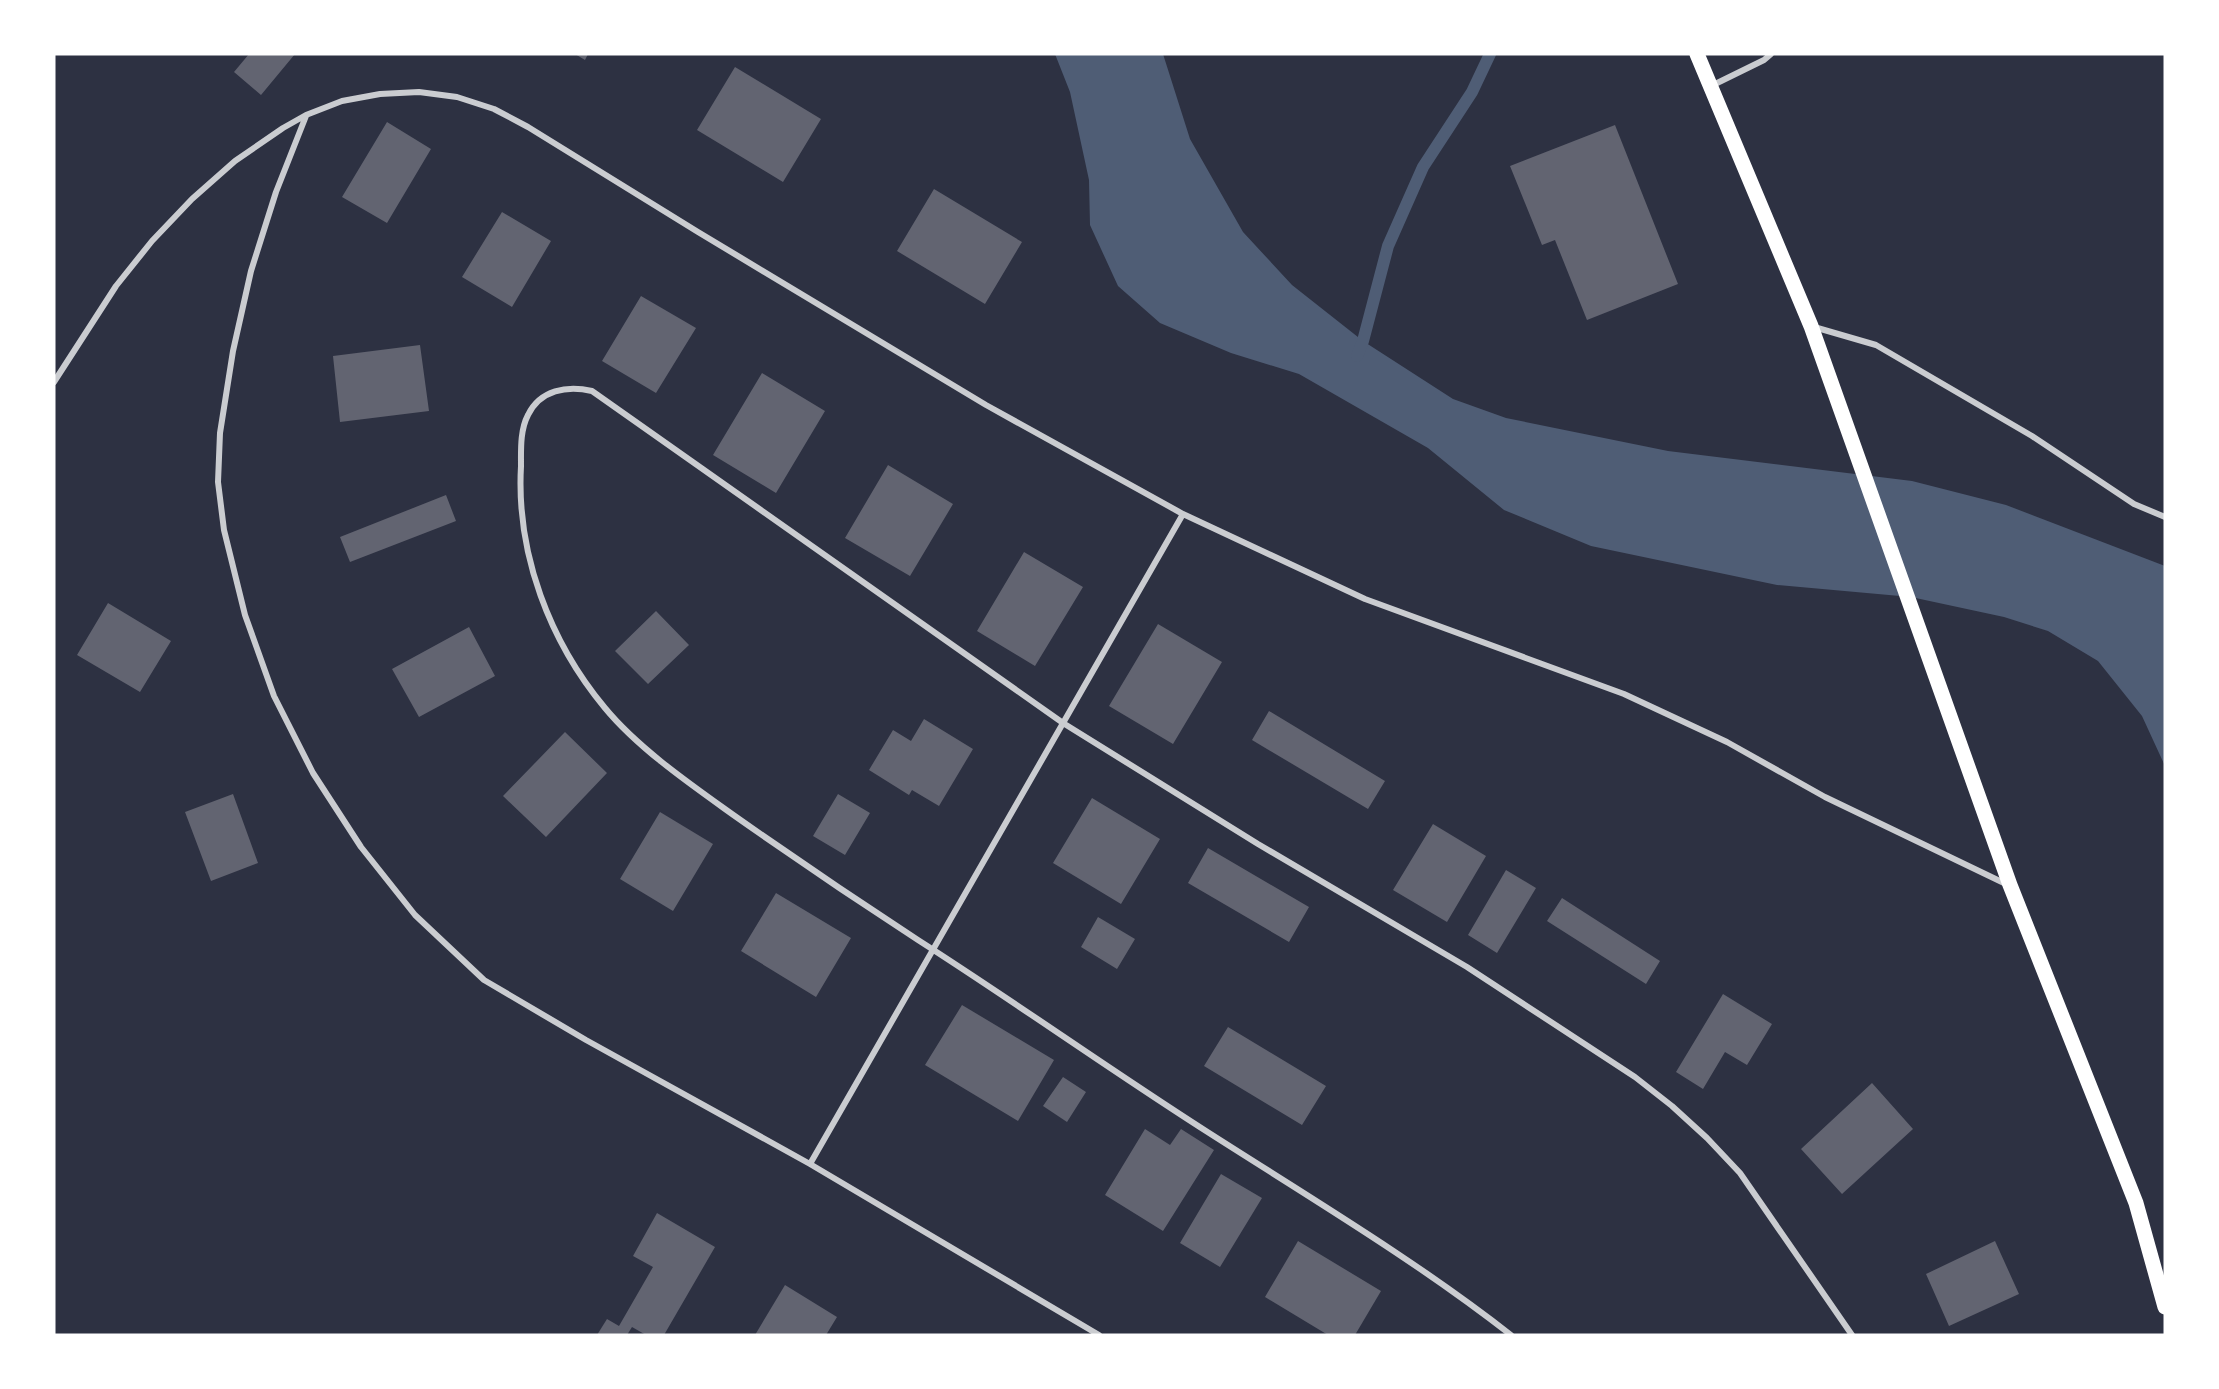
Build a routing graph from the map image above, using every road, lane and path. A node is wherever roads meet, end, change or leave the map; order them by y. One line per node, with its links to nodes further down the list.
1 (1697, 54): 3 (main road)
2 (1771, 54): 3 (street)
3 (1710, 87): 5 (main road)
4 (306, 115): 6 (street); 7 (street); 12 (street)
5 (1811, 326): 8 (street); 10 (main road)
6 (54, 382)
7 (1183, 514): 9 (street); 10 (street)
8 (2165, 517)
9 (1063, 723): 11 (street); 11 (street); 16 (street)
10 (2010, 885): 13 (main road)
11 (933, 949): 12 (street); 15 (street)
12 (810, 1164): 14 (street)
13 (2165, 1307)
14 (1100, 1335)
15 (1511, 1335)
16 (1852, 1335)

